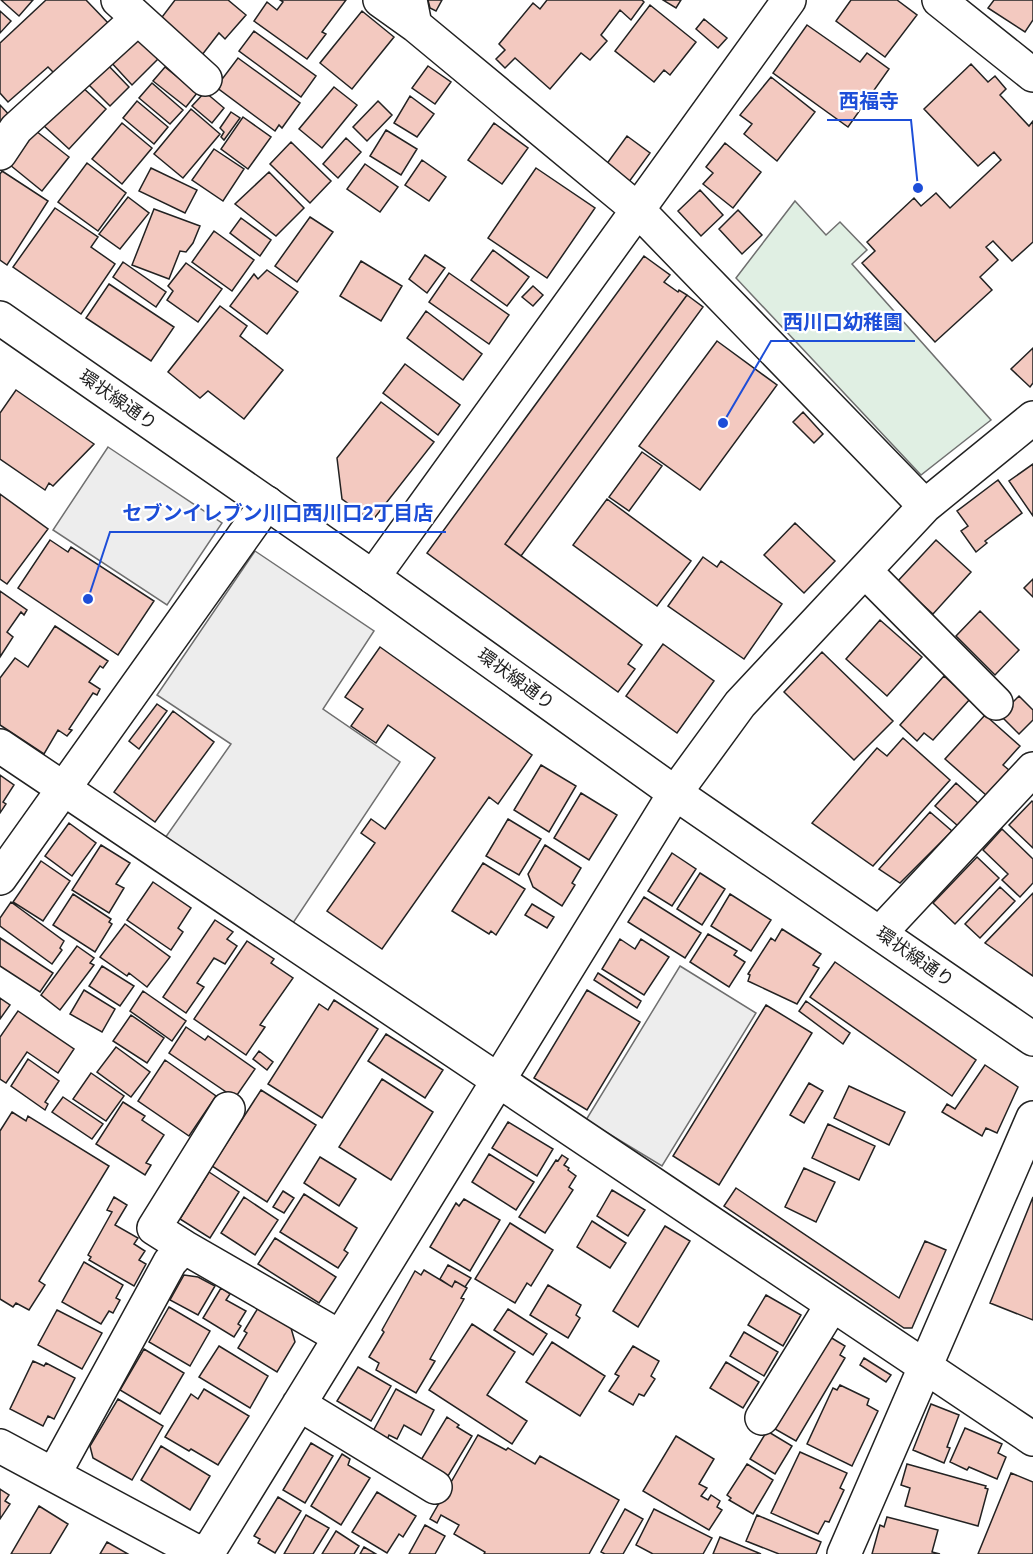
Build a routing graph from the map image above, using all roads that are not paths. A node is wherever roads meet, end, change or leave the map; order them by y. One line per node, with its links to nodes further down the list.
1 (380, 0): 5 (street)
2 (789, 0): 9 (street)
3 (959, 6): 6 (street)
4 (128, 9): 7 (street); 8 (street)
5 (412, 13): 9 (street)
6 (1033, 75)
7 (205, 79)
8 (0, 153)
9 (637, 209): 13 (street); 15 (street)
10 (0, 318): 12 (street, 環状線通り)
11 (1031, 426): 13 (street)
12 (267, 503): 15 (street, 環状線通り); 19 (street)
13 (925, 506): 14 (street)
14 (865, 571): 16 (street); 20 (street)
15 (373, 577): 20 (street, 環状線通り)
16 (996, 703)
17 (0, 746): 19 (street)
18 (1033, 769): 22 (street)
19 (64, 789): 21 (street); 24 (street)
20 (675, 793): 22 (street, 環状線通り); 24 (street)
21 (0, 878)
22 (880, 933): 23 (street, 環状線通り)
23 (1033, 1039)
24 (498, 1081): 28 (street); 29 (street)
25 (228, 1109): 27 (street)
26 (1033, 1118): 30 (street)
27 (184, 1247): 29 (street); 35 (street)
28 (832, 1305): 30 (street); 32 (street)
29 (340, 1337): 31 (street)
30 (924, 1366): 33 (street); 39 (street)
31 (299, 1404): 36 (street); 38 (street)
32 (762, 1418)
33 (1033, 1438)
34 (0, 1446): 35 (street)
35 (54, 1474): 37 (street)
36 (435, 1487)
37 (201, 1554)
38 (207, 1554)
39 (844, 1554)

